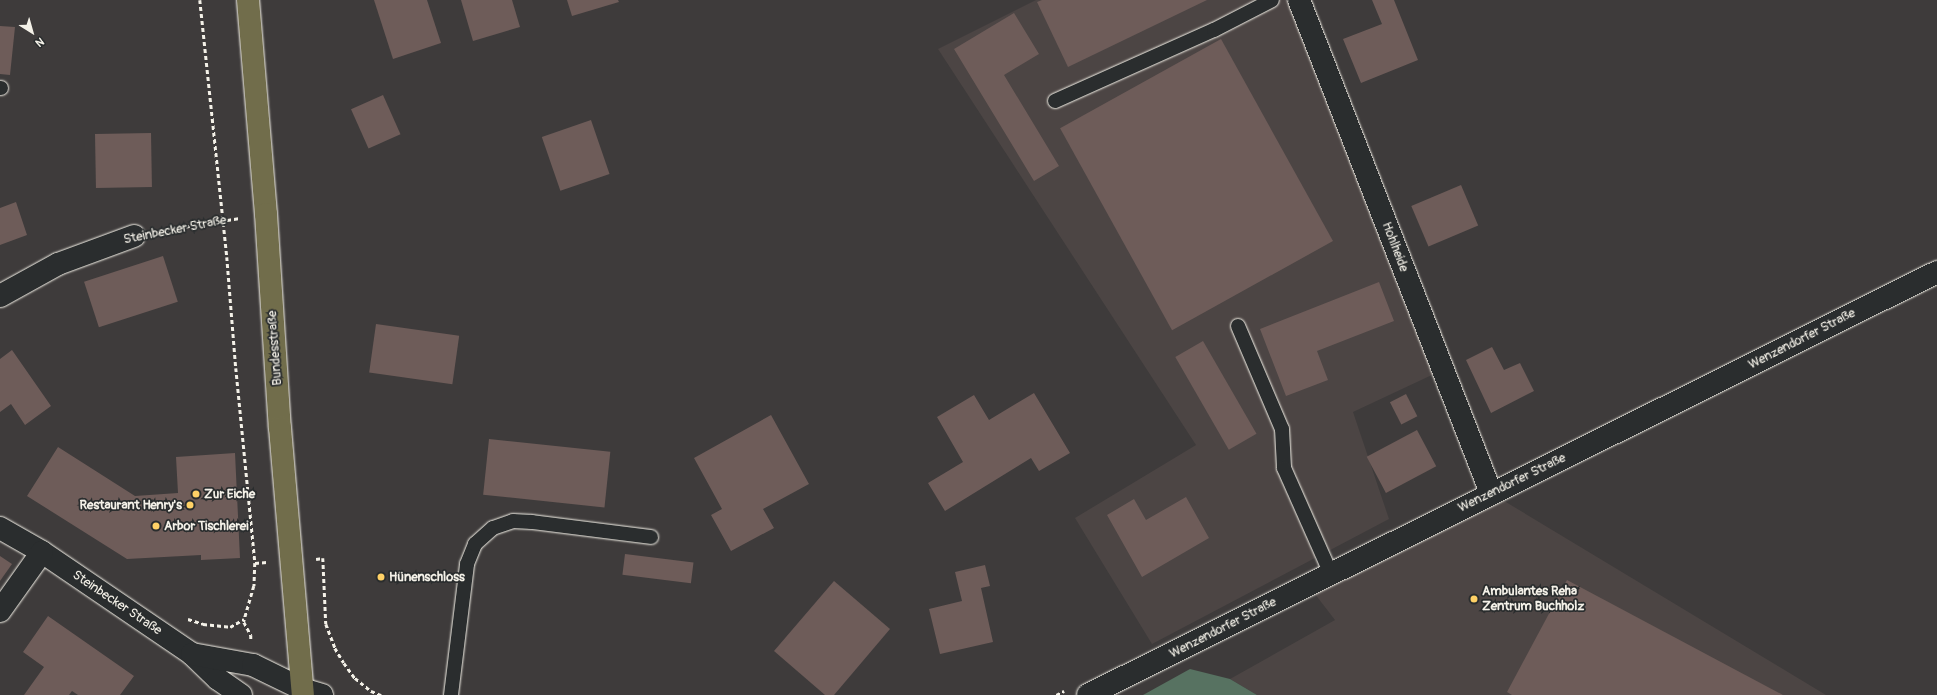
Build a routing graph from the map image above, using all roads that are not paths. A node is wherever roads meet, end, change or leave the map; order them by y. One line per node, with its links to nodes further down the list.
1 (248, 0): 16 (main road, Bundesstraße)
2 (1272, 0): 4 (lane)
3 (1299, 0): 9 (street, Hohlheide)
4 (1055, 101)
5 (134, 236): 7 (street, Steinbecker Straße)
6 (1937, 272): 9 (street, Wenzendorfer Straße)
7 (0, 296)
8 (1238, 326): 13 (lane)
9 (1491, 494): 13 (street, Wenzendorfer Straße)
10 (0, 528): 12 (street, Steinbecker Straße)
11 (651, 537): 18 (lane)
12 (42, 552): 14 (street); 15 (street, Steinbecker Straße)
13 (1331, 574): 19 (street, Wenzendorfer Straße)
14 (0, 612)
15 (192, 654): 16 (street, Steinbecker Straße); 17 (street, Steinbecker Straße)
16 (309, 693)
17 (241, 695)
18 (451, 695)
19 (1088, 695)

